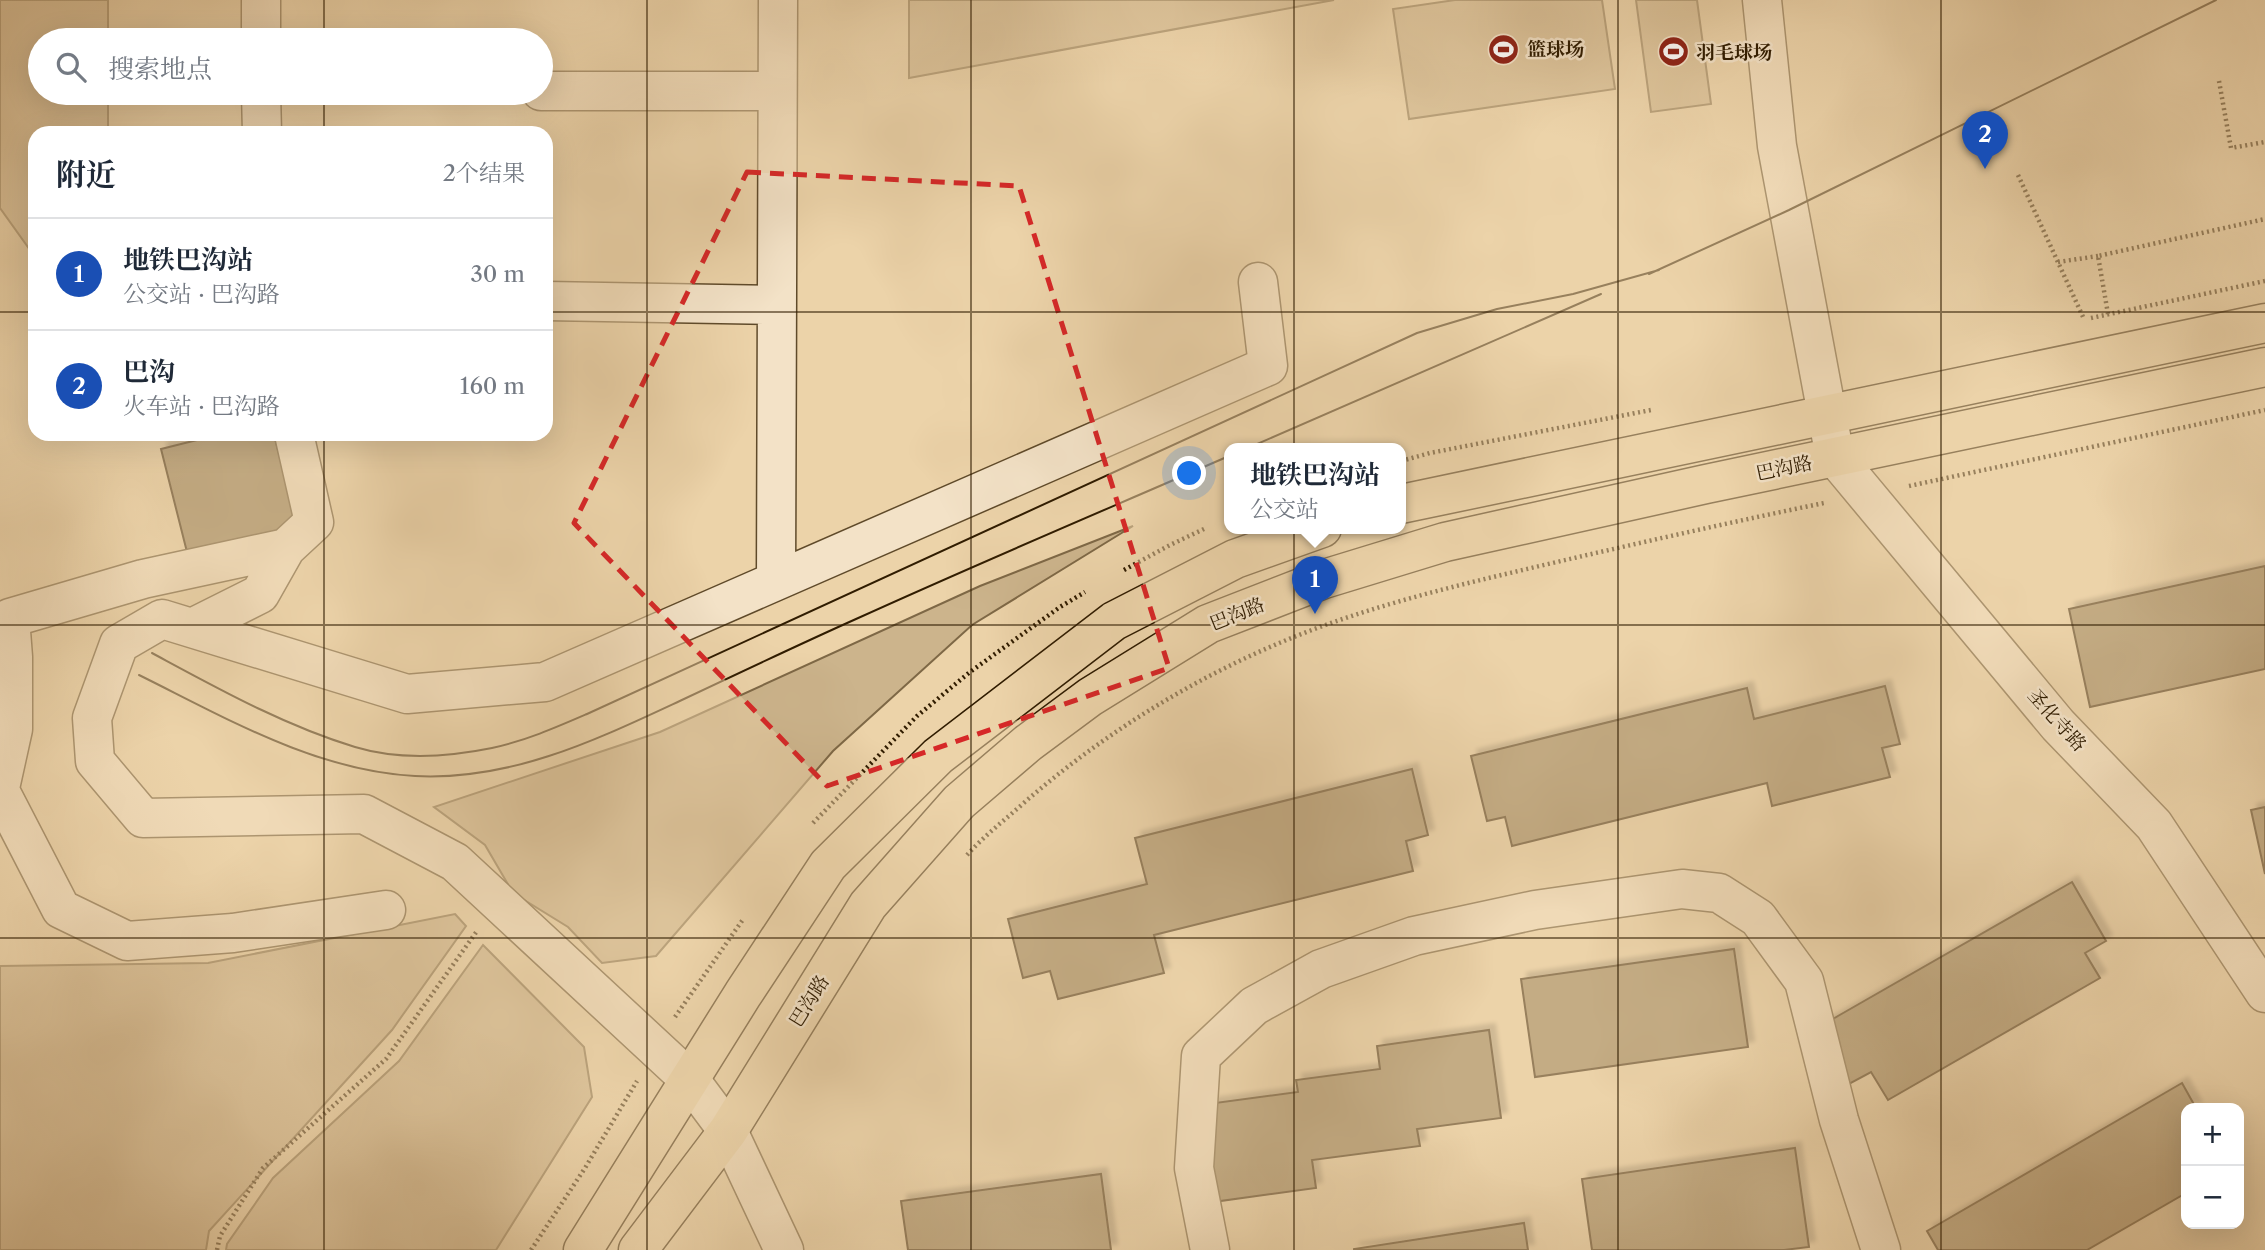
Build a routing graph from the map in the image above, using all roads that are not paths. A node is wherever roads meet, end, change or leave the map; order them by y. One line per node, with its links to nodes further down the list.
1 (261, 0): 4 (street)
2 (778, 0): 6 (street)
3 (1762, 0): 14 (street)
4 (261, 28)
5 (553, 91): 6 (street)
6 (777, 91): 11 (street)
7 (261, 105): 8 (street)
8 (262, 126)
9 (1258, 282): 20 (street)
10 (553, 301): 11 (street)
11 (777, 305): 20 (street)
12 (2265, 323): 14 (main road)
13 (2265, 367): 16 (main road, 巴沟路)
14 (1828, 416): 16 (street); 17 (main road)
15 (296, 441): 19 (street)
16 (1835, 457): 24 (street, 圣化寺路); 26 (main road, 巴沟路)
17 (1406, 502)
18 (1305, 534): 25 (main road)
19 (285, 548): 21 (street); 22 (street)
20 (776, 581): 21 (street)
21 (192, 628): 25 (street)
22 (0, 789): 23 (street)
23 (386, 910)
24 (2265, 993)
25 (690, 1080): 26 (street); 27 (main road)
26 (728, 1131): 28 (main road, 巴沟路); 29 (street)
27 (583, 1250)
28 (638, 1250)
29 (784, 1250)
30 (1209, 1250): 31 (street)
31 (1881, 1250)

